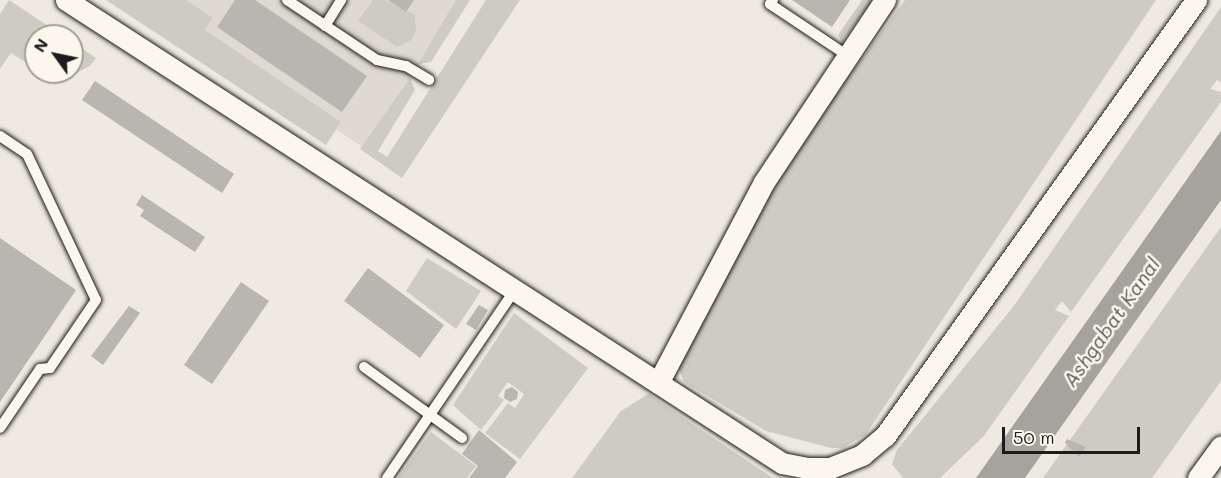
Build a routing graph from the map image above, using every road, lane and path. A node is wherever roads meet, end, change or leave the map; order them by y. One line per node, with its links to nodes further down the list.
1 (66, 0): 11 (street)
2 (287, 0): 7 (lane)
3 (341, 0): 7 (lane)
4 (773, 0): 8 (lane)
5 (885, 0): 8 (street)
6 (1196, 0): 13 (street)
7 (326, 26): 9 (lane)
8 (848, 56): 13 (street)
9 (429, 80)
10 (0, 136): 15 (lane)
11 (514, 291): 13 (street); 14 (lane)
12 (364, 367): 14 (lane)
13 (658, 383)
14 (430, 414): 16 (lane); 18 (lane)
15 (0, 428)
16 (462, 438)
17 (1221, 446): 19 (street)
18 (387, 478)
19 (1198, 478)

